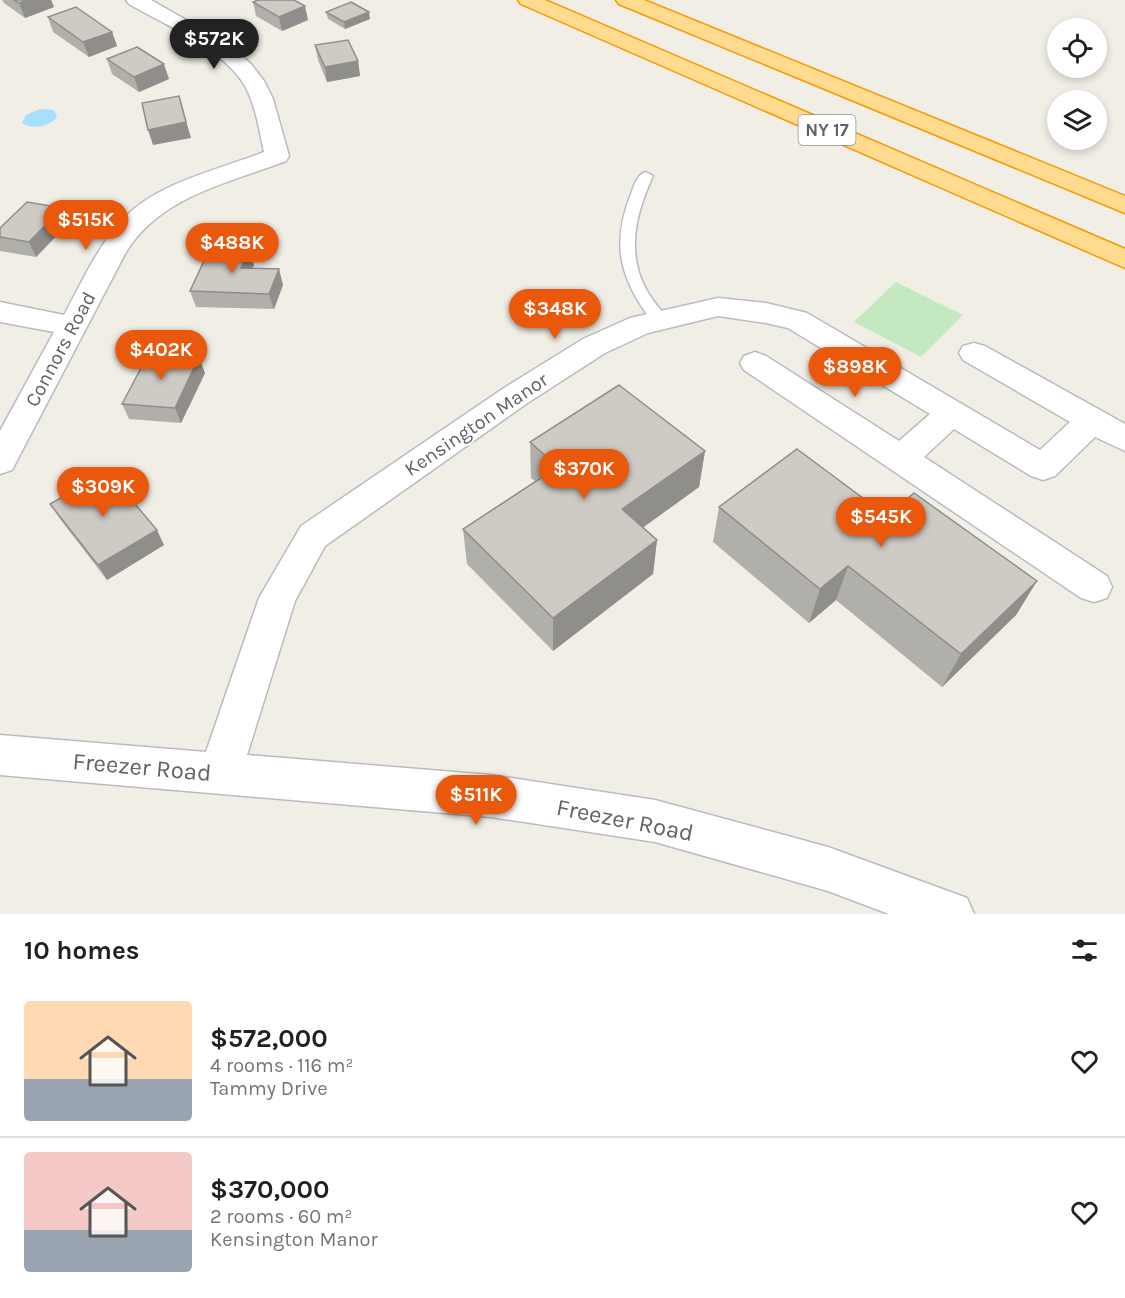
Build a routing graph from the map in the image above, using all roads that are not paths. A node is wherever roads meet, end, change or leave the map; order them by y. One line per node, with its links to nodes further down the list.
1 (136, 0): 9 (street, Connors Road)
2 (528, 0): 6 (highway, NY 17)
3 (626, 0): 5 (highway, NY 17)
4 (646, 176): 8 (lane)
5 (1125, 205)
6 (1125, 259)
7 (0, 312): 9 (street)
8 (660, 320): 12 (street, Kensington Manor); 19 (street, Kensington Manor)
9 (71, 326): 16 (street, Connors Road)
10 (974, 353): 13 (street)
11 (755, 363): 15 (street)
12 (953, 412): 13 (street, Kensington Manor); 15 (street)
13 (1092, 421): 14 (street)
14 (1125, 439)
15 (901, 458): 17 (street)
16 (0, 460)
17 (1094, 587)
18 (0, 755): 19 (street, Freezer Road)
19 (220, 774): 20 (street, Freezer Road)
20 (951, 914)

